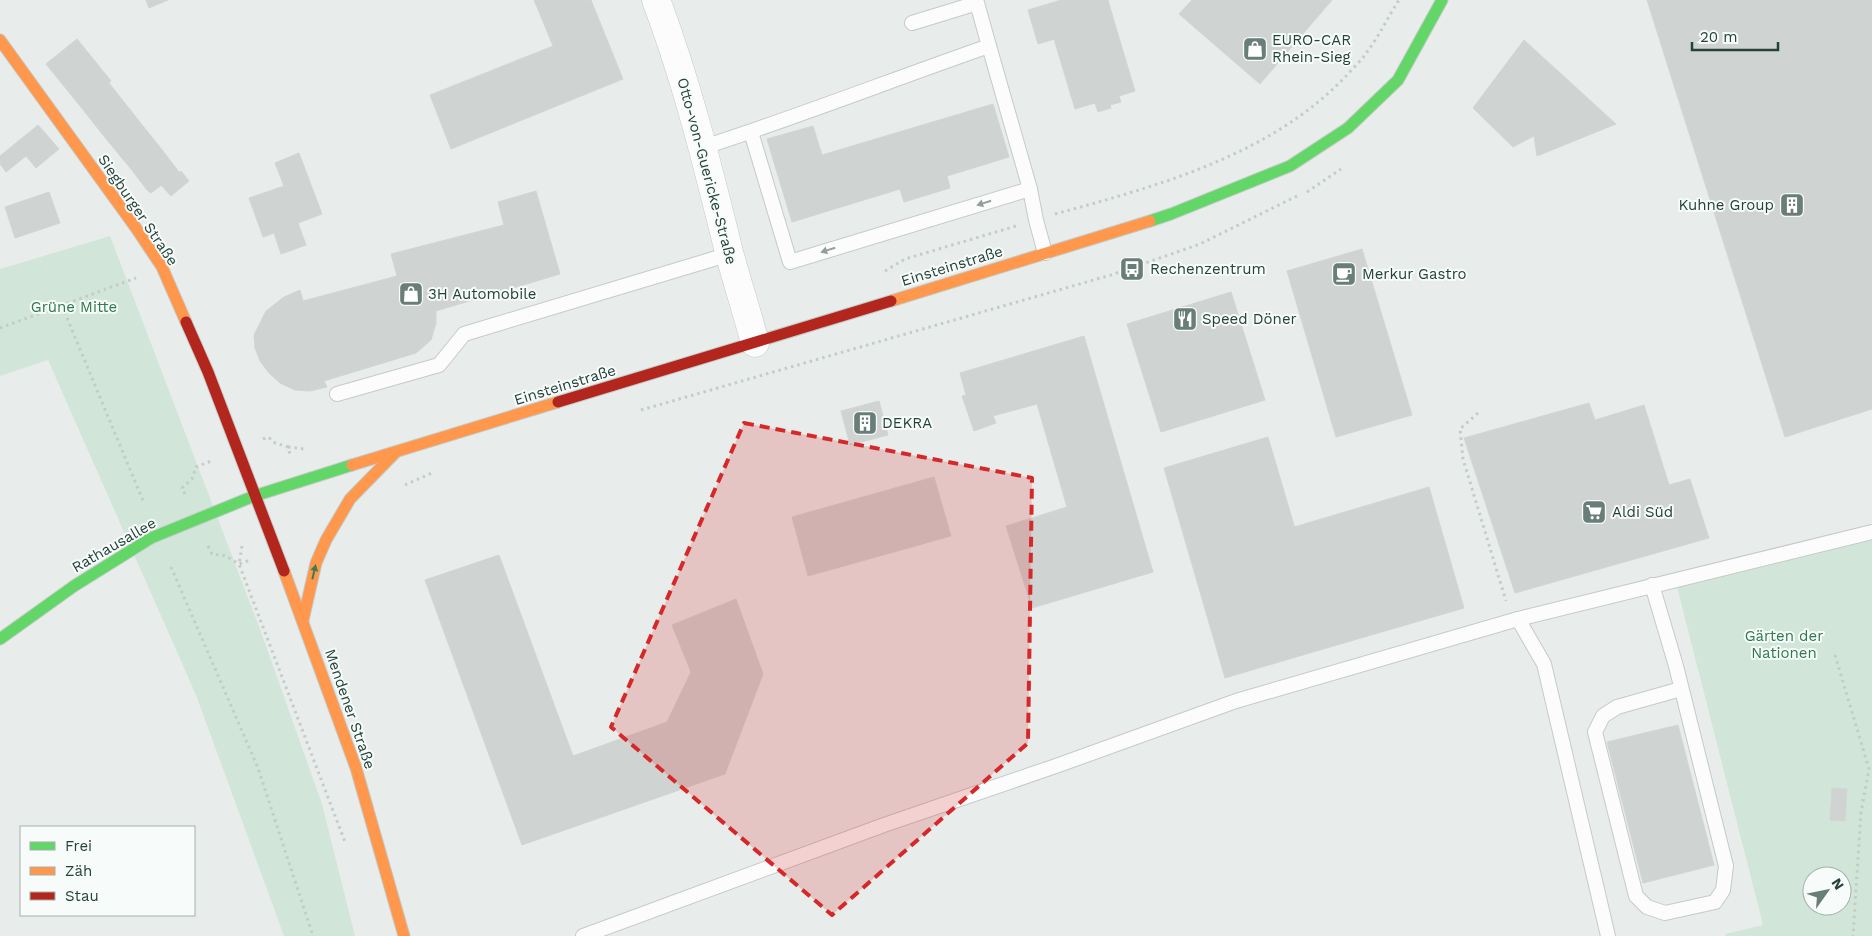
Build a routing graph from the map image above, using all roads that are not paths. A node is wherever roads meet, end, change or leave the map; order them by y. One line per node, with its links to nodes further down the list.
1 (656, 0): 7 (street, Otto-von-Guericke-Straße)
2 (1442, 0): 9 (street, Einsteinstraße)
3 (912, 23): 5 (lane)
4 (0, 40): 14 (street, Siegburger Straße)
5 (989, 46): 6 (lane); 8 (lane)
6 (750, 132): 7 (lane); 8 (lane, one-way to 6)
7 (704, 147): 10 (street, Otto-von-Guericke-Straße)
8 (1030, 189): 9 (lane)
9 (1045, 253): 11 (street, Einsteinstraße)
10 (730, 254): 11 (street, Otto-von-Guericke-Straße); 12 (lane)
11 (755, 343): 13 (street, Einsteinstraße)
12 (337, 394)
13 (398, 450): 14 (street, Einsteinstraße); 17 (street, Einsteinstraße, one-way to 13)
14 (254, 496): 17 (street, Mendener Straße); 19 (street, Rathausallee)
15 (1872, 532): 16 (lane)
16 (1652, 585): 18 (lane); 20 (lane)
17 (303, 620): 21 (street, Mendener Straße)
18 (1515, 620): 22 (lane); 23 (lane)
19 (0, 638)
20 (1681, 689): 20 (lane)
21 (404, 936)
22 (583, 936)
23 (1608, 936)

